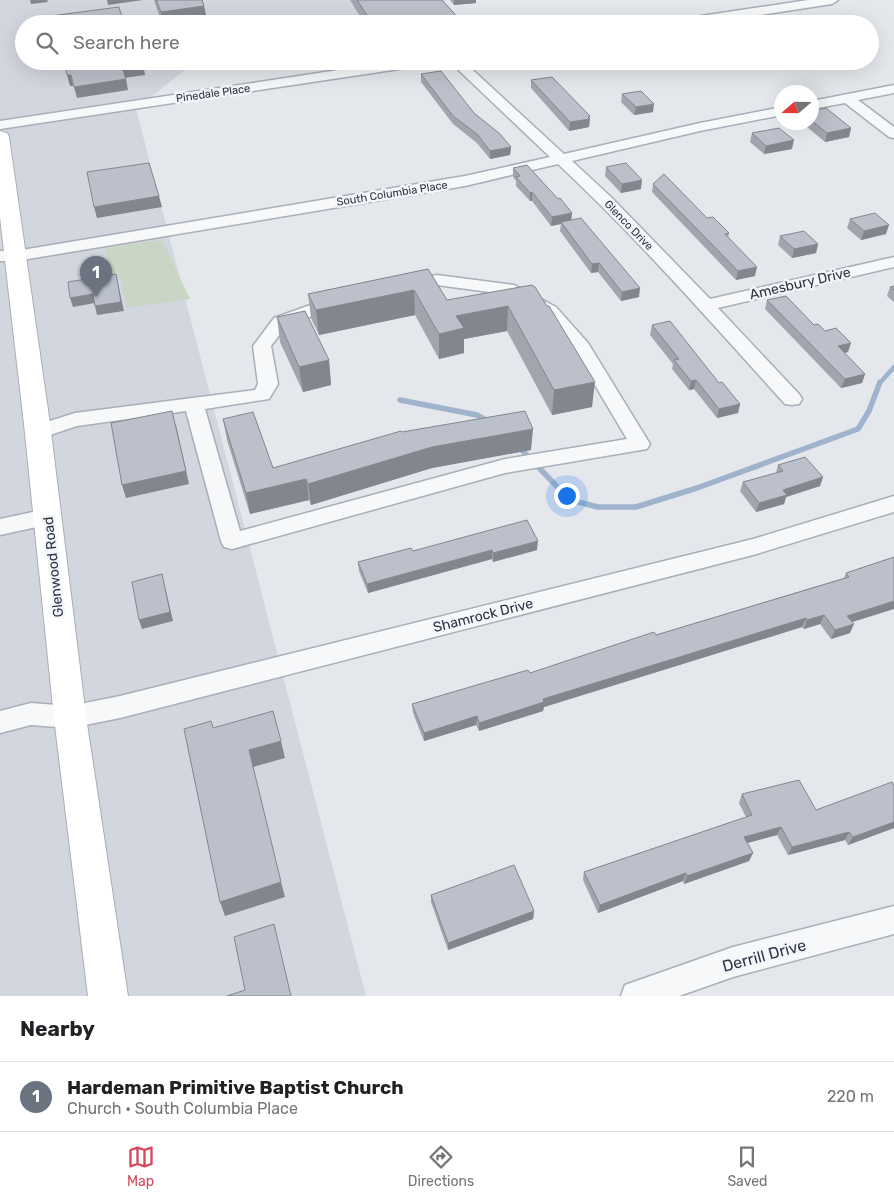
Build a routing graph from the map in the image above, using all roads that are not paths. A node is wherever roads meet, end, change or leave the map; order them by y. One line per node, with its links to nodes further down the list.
1 (832, 0): 2 (street)
2 (734, 15)
3 (366, 70): 9 (street, Pinedale Place)
4 (465, 70): 12 (street, Glenco Drive)
5 (894, 89): 6 (street)
6 (847, 98): 7 (street); 10 (street)
7 (819, 104)
8 (774, 113): 12 (street, South Columbia Place)
9 (0, 125)
10 (894, 134)
11 (0, 137): 13 (main road, Glenwood Road)
12 (562, 160): 13 (street, South Columbia Place); 17 (street, Glenco Drive)
13 (8, 256): 20 (main road, Glenwood Road)
14 (894, 262): 17 (street, Amesbury Drive)
15 (391, 287): 19 (street)
16 (355, 295): 19 (street)
17 (706, 305): 18 (street, Glenco Drive)
18 (792, 399)
19 (194, 404): 20 (street)
20 (38, 432): 22 (main road, Glenwood Road)
21 (894, 504): 24 (street, Shamrock Drive)
22 (47, 517): 23 (street); 24 (main road, Glenwood Road)
23 (0, 527)
24 (70, 717): 25 (street, Shamrock Drive); 27 (main road, Glenwood Road)
25 (0, 722)
26 (894, 920): 28 (street, Derrill Drive)
27 (108, 996)
28 (636, 996)

